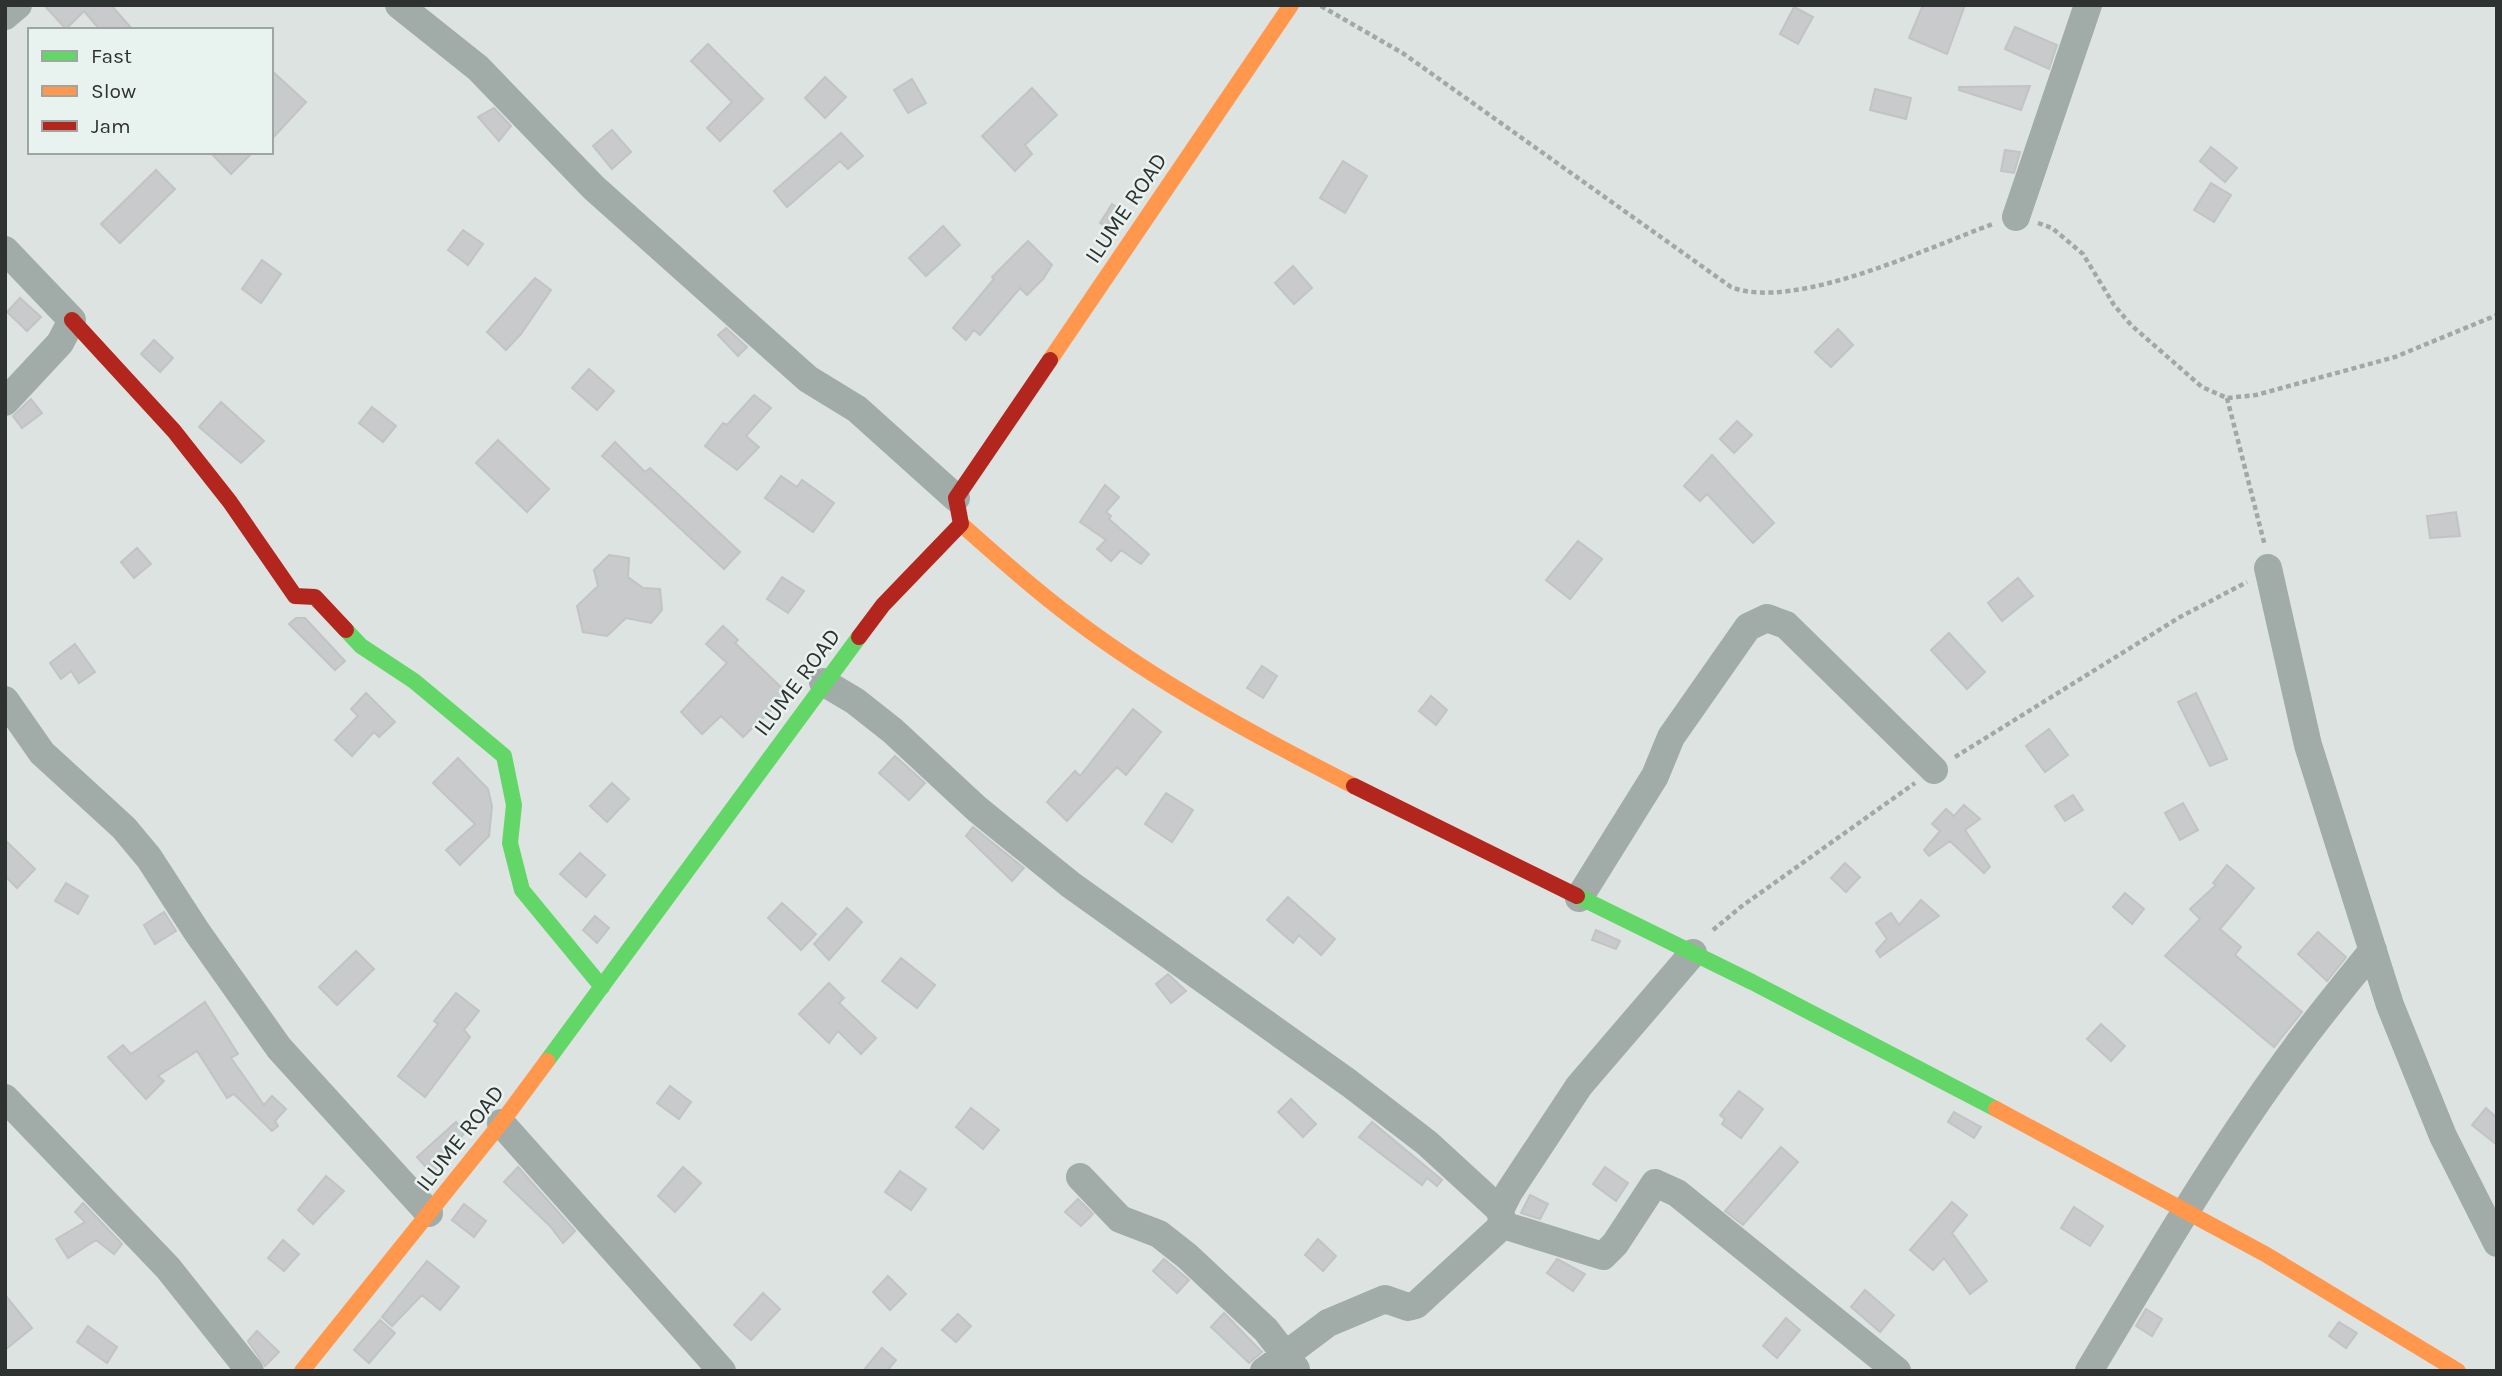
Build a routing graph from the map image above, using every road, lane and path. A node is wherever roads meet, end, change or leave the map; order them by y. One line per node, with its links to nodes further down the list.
1 (18, 5): 6 (street)
2 (399, 5): 13 (street)
3 (1291, 5): 13 (street, ILUME ROAD)
4 (1320, 5): 7 (path)
5 (2088, 5): 7 (street)
6 (5, 16)
7 (2016, 217): 11 (path)
8 (5, 250): 10 (street)
9 (2497, 315): 11 (path)
10 (72, 320): 12 (street); 21 (street)
11 (2227, 398): 14 (path)
12 (5, 401)
13 (958, 511): 15 (street, ILUME ROAD); 18 (street)
14 (2268, 568): 17 (path); 19 (street)
15 (823, 682): 21 (street, ILUME ROAD); 27 (street)
16 (5, 699): 26 (street)
17 (1934, 770): 18 (street); 20 (path)
18 (1579, 898): 20 (street)
19 (2373, 950): 25 (street); 28 (street)
20 (1699, 955): 25 (street); 27 (street)
21 (602, 987): 23 (street, ILUME ROAD)
22 (5, 1098): 30 (street)
23 (501, 1123): 26 (street, ILUME ROAD); 32 (street)
24 (1080, 1177): 29 (street)
25 (2186, 1211): 34 (street); 35 (street)
26 (429, 1213): 31 (street, ILUME ROAD)
27 (1502, 1217): 29 (street); 33 (street)
28 (2497, 1243)
29 (1283, 1366)
30 (250, 1371)
31 (302, 1371)
32 (722, 1371)
33 (1897, 1371)
34 (2089, 1371)
35 (2458, 1371)

